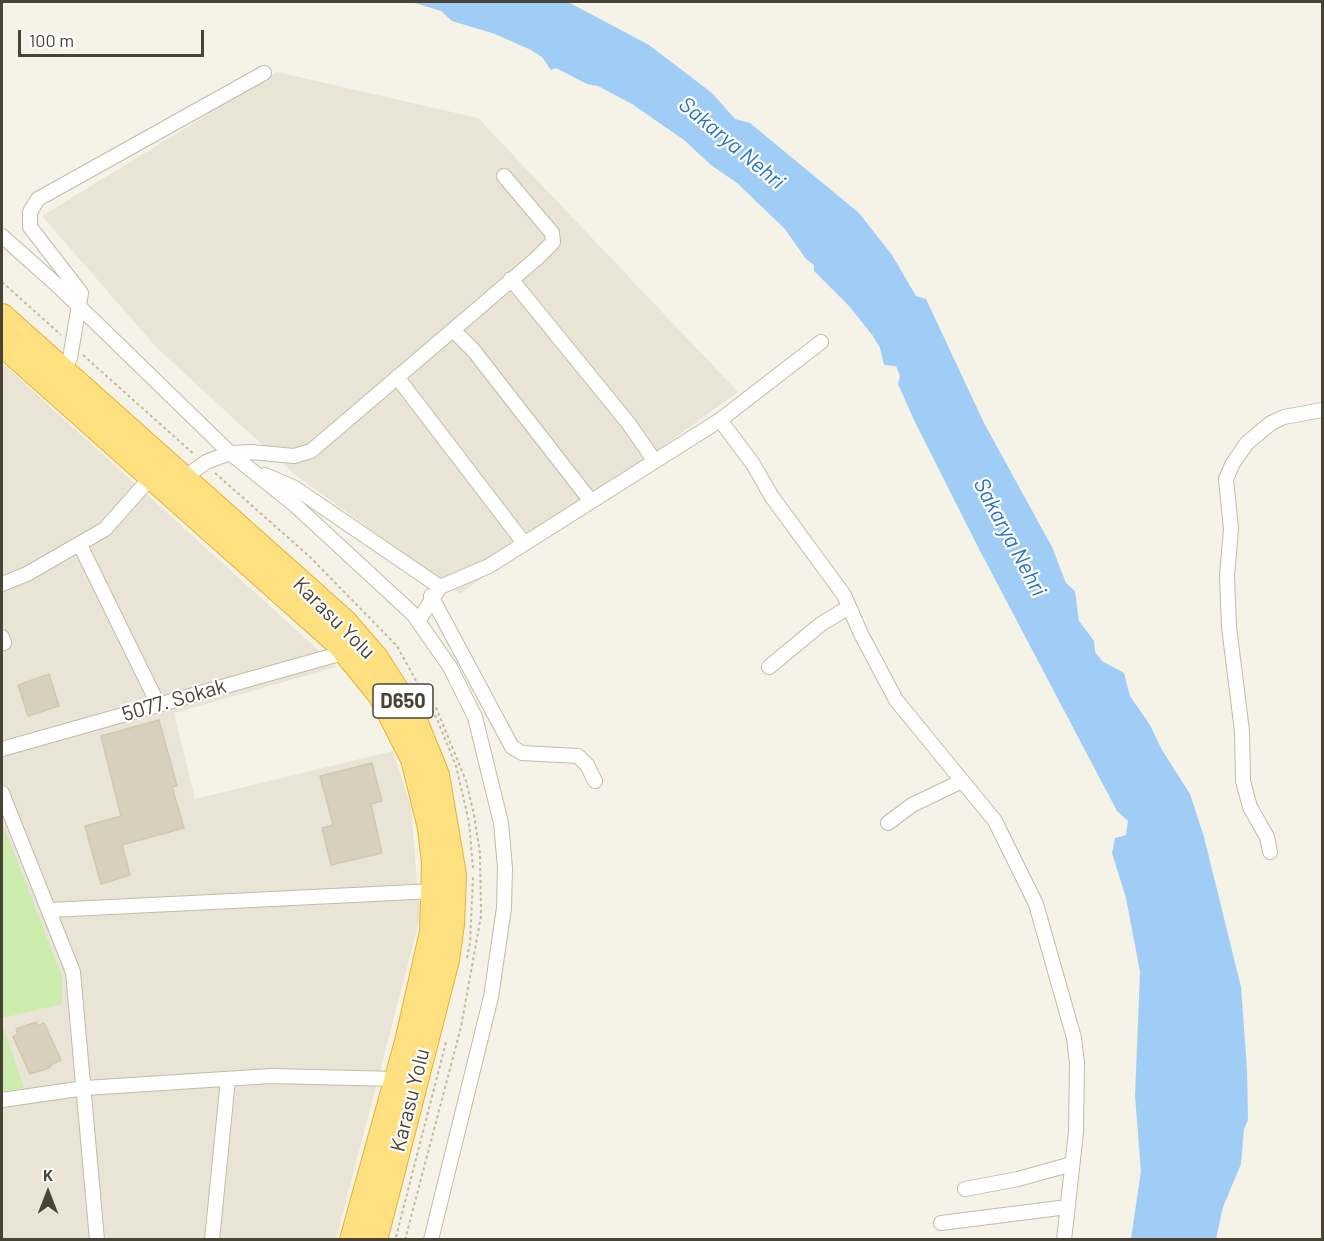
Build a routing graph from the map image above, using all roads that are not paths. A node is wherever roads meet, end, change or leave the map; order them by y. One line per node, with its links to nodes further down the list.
1 (264, 72): 5 (street)
2 (504, 176): 4 (street)
3 (2, 236): 5 (street)
4 (510, 279): 7 (street); 15 (street)
5 (79, 306): 10 (street); 14 (street)
6 (2, 316): 10 (highway, Karasu Yolu / D650)
7 (453, 330): 11 (street); 19 (street)
8 (821, 342): 13 (street)
9 (2, 344): 17 (highway, Karasu Yolu / D650)
10 (63, 371): 18 (highway, Karasu Yolu / D650)
11 (397, 378): 14 (street); 20 (street)
12 (1323, 410): 34 (street)
13 (720, 420): 15 (street); 24 (street)
14 (230, 453): 16 (street); 18 (street)
15 (654, 460): 19 (street)
16 (247, 466): 23 (street); 25 (street)
17 (153, 475): 21 (street); 26 (highway, Karasu Yolu / D650)
18 (184, 478): 48 (highway, Karasu Yolu / D650)
19 (590, 500): 20 (street)
20 (524, 543): 23 (street)
21 (80, 545): 22 (street); 28 (street)
22 (2, 584)
23 (436, 592): 25 (street); 30 (street)
24 (849, 607): 27 (street); 31 (street)
25 (419, 620): 49 (street)
26 (346, 652): 28 (street, 5077. Sokak); 35 (highway, Karasu Yolu / D650)
27 (769, 667)
28 (158, 704): 29 (street, 5077. Sokak)
29 (2, 749)
30 (595, 781)
31 (962, 781): 33 (street); 41 (street)
32 (2, 793): 36 (street)
33 (888, 823)
34 (1270, 852)
35 (434, 891): 36 (street); 38 (highway, Karasu Yolu / D650)
36 (50, 910): 39 (street)
37 (228, 1079): 38 (street); 39 (street); 46 (street)
38 (397, 1079): 47 (highway, Karasu Yolu / D650)
39 (85, 1088): 40 (street); 45 (street)
40 (2, 1100)
41 (1072, 1164): 42 (street); 43 (street)
42 (965, 1189)
43 (1067, 1207): 44 (street); 50 (street)
44 (941, 1223)
45 (97, 1239)
46 (212, 1239)
47 (352, 1239)
48 (375, 1239)
49 (431, 1239)
50 (1064, 1239)

